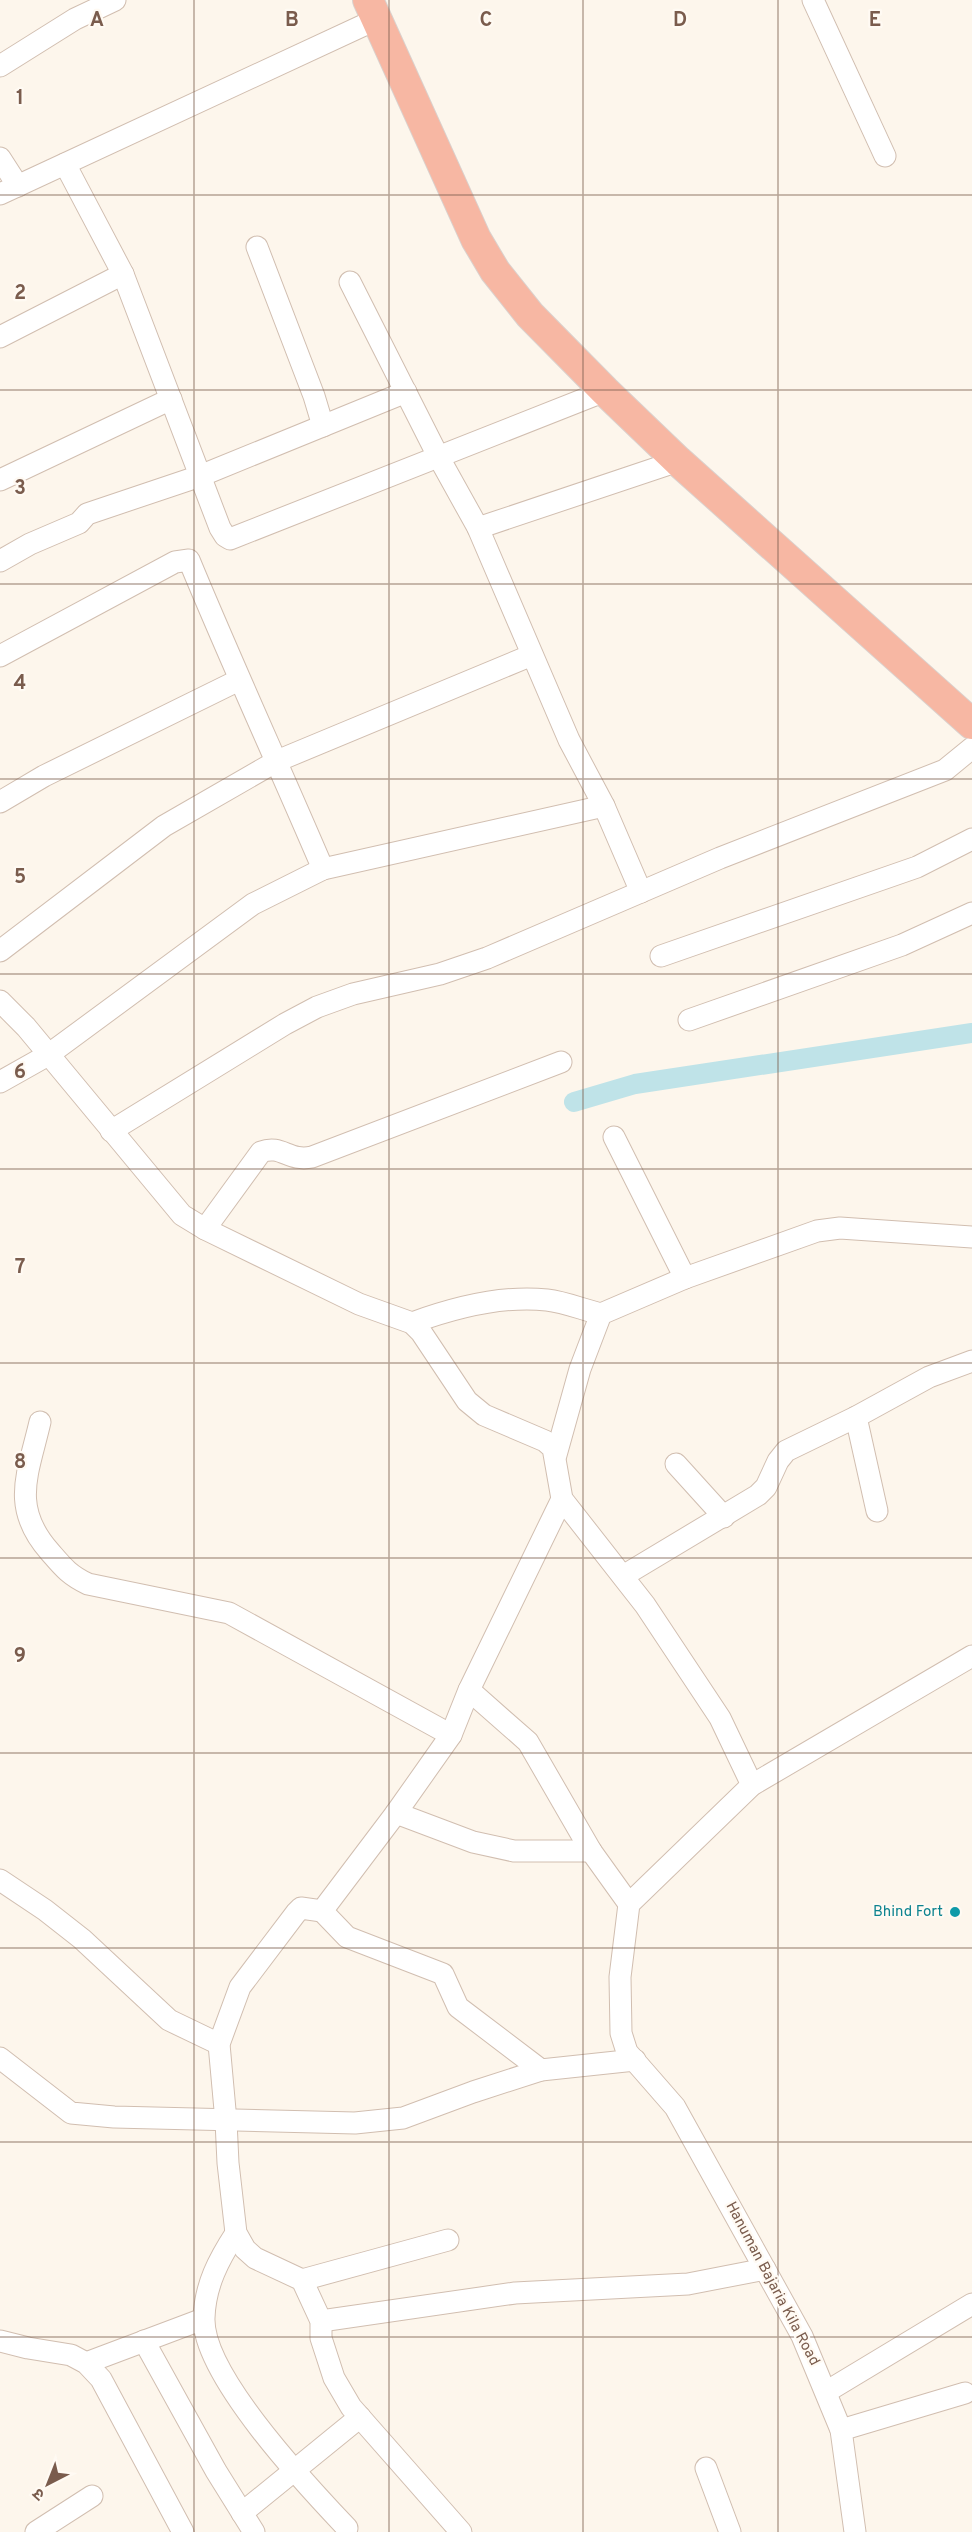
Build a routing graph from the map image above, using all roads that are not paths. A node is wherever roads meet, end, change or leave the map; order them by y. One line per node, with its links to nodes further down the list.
1 (115, 0): 4 (street)
2 (813, 0): 5 (street)
3 (372, 9): 7 (street); 13 (highway)
4 (0, 66)
5 (885, 156)
6 (0, 158): 8 (street)
7 (65, 164): 8 (street); 10 (street)
8 (9, 190)
9 (257, 247): 16 (street)
10 (123, 274): 12 (street); 15 (street)
11 (350, 282): 14 (street)
12 (0, 337)
13 (605, 391): 17 (street); 18 (highway)
14 (406, 392): 16 (street); 17 (street)
15 (171, 399): 19 (street); 20 (street)
16 (323, 426): 19 (street)
17 (438, 456): 19 (street); 21 (street)
18 (678, 461): 21 (street); 26 (highway)
19 (200, 476): 22 (street)
20 (0, 480)
21 (478, 528): 24 (street)
22 (0, 561)
23 (0, 656): 25 (street)
24 (532, 656): 28 (street); 30 (street)
25 (239, 680): 28 (street); 29 (street)
26 (972, 724)
27 (972, 748): 33 (street)
28 (277, 761): 32 (street); 35 (street)
29 (0, 802)
30 (604, 806): 32 (street); 33 (street)
31 (972, 839): 36 (street)
32 (323, 869): 39 (street)
33 (641, 892): 42 (street)
34 (972, 913): 38 (street)
35 (0, 951)
36 (661, 956)
37 (0, 1001): 39 (street)
38 (689, 1020)
39 (48, 1056): 41 (street); 42 (street)
40 (561, 1062): 44 (street)
41 (0, 1082)
42 (111, 1131): 44 (street)
43 (614, 1137): 46 (street)
44 (206, 1229): 48 (street)
45 (972, 1237): 46 (street)
46 (685, 1278): 47 (street)
47 (601, 1314): 48 (street); 52 (street)
48 (412, 1323): 52 (street)
49 (972, 1361): 50 (street)
50 (856, 1417): 55 (street); 56 (street)
51 (40, 1422): 60 (street)
52 (556, 1455): 54 (street)
53 (676, 1464): 56 (street)
54 (562, 1500): 57 (street); 59 (street)
55 (877, 1511)
56 (724, 1517): 57 (street)
57 (622, 1576): 61 (street)
58 (972, 1656): 61 (street)
59 (469, 1690): 60 (street); 63 (street)
60 (451, 1735): 62 (street)
61 (752, 1785): 65 (street)
62 (396, 1813): 63 (street); 66 (street)
63 (591, 1851): 65 (street)
64 (0, 1880): 67 (street)
65 (629, 1904): 69 (street, Hanuman Bajaria Kila Road)
66 (322, 1911): 67 (street); 70 (street)
67 (219, 2044): 71 (street)
68 (0, 2058): 71 (street)
69 (635, 2060): 70 (street); 74 (street, Hanuman Bajaria Kila Road)
70 (541, 2070): 71 (street)
71 (226, 2121): 72 (street)
72 (236, 2233): 75 (street); 77 (street)
73 (448, 2240): 75 (street)
74 (765, 2269): 78 (street); 82 (street, Hanuman Bajaria Kila Road)
75 (302, 2280): 78 (street)
76 (972, 2304): 82 (street)
77 (203, 2319): 80 (street); 87 (street)
78 (321, 2321): 84 (street)
79 (0, 2341): 81 (street)
80 (144, 2341): 81 (street); 89 (street)
81 (86, 2363): 92 (street)
82 (826, 2392): 85 (street, Hanuman Bajaria Kila Road)
83 (964, 2393): 85 (street)
84 (360, 2417): 87 (street); 94 (street)
85 (841, 2430): 96 (street, Hanuman Bajaria Kila Road)
86 (706, 2468): 95 (street)
87 (294, 2469): 89 (street); 90 (street)
88 (92, 2496): 91 (street)
89 (242, 2513): 93 (street)
90 (347, 2528)
91 (36, 2532)
92 (183, 2532)
93 (254, 2532)
94 (461, 2532)
95 (730, 2532)
96 (855, 2532)

